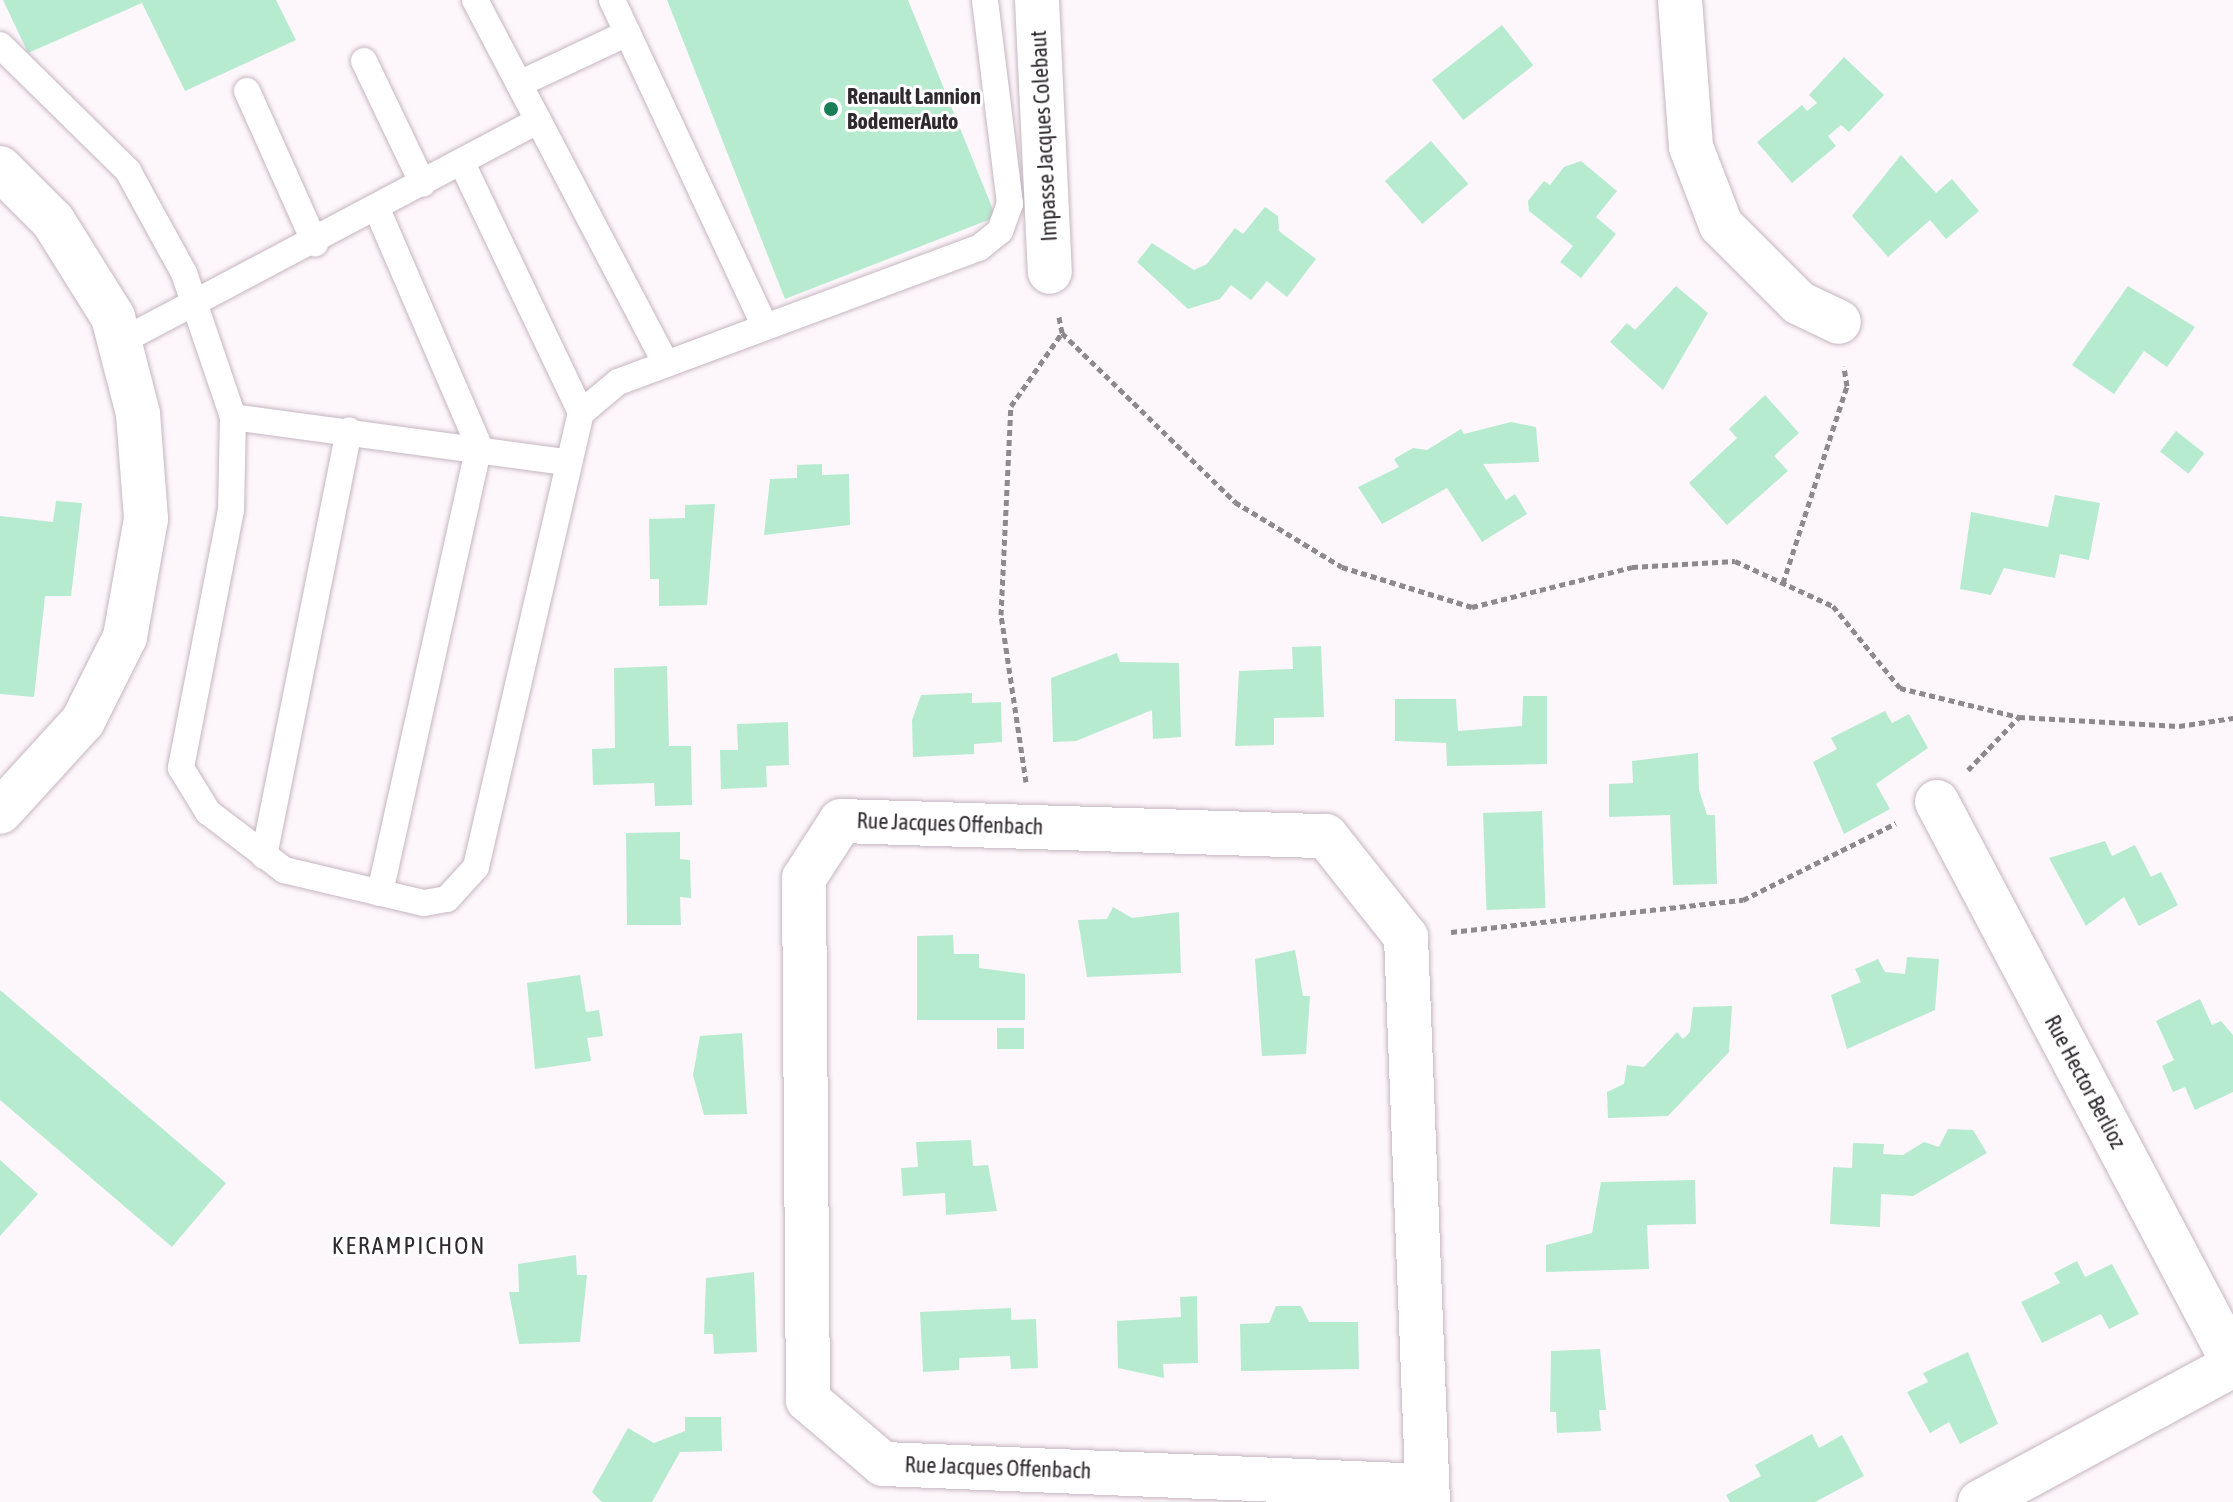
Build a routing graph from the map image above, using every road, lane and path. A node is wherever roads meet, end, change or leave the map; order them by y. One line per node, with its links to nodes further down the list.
1 (475, 0): 9 (lane)
2 (612, 0): 6 (lane)
3 (985, 0): 20 (lane)
4 (1037, 0): 17 (street, Impasse Jacques Colebaut)
5 (1680, 0): 19 (street)
6 (628, 33): 9 (lane); 20 (lane)
7 (0, 45): 18 (lane)
8 (364, 61): 14 (lane)
9 (519, 84): 11 (lane)
10 (247, 91): 16 (lane)
11 (538, 121): 12 (lane); 23 (lane)
12 (462, 163): 14 (lane); 24 (lane)
13 (0, 168): 22 (street)
14 (423, 184): 15 (lane)
15 (377, 209): 16 (lane); 27 (lane)
16 (315, 243): 18 (lane)
17 (1050, 272): 21 (path)
18 (196, 308): 22 (lane); 25 (lane)
19 (1839, 322): 29 (path)
20 (765, 327): 23 (lane)
21 (1062, 333): 29 (path); 34 (path)
22 (120, 342): 33 (street)
23 (666, 364): 24 (lane)
24 (581, 413): 28 (lane)
25 (233, 417): 26 (lane); 35 (lane)
26 (349, 430): 27 (lane); 35 (lane)
27 (479, 446): 28 (lane); 36 (lane)
28 (566, 462): 36 (lane)
29 (1783, 583): 30 (path)
30 (2019, 717): 31 (path); 32 (path)
31 (2233, 718)
32 (1937, 802): 37 (path); 38 (street, Rue Hector Berlioz)
33 (0, 812)
34 (1033, 827): 37 (street, Rue Jacques Offenbach); 39 (street, Rue Jacques Offenbach)
35 (264, 856): 36 (lane)
36 (380, 893)
37 (1406, 937): 39 (street, Rue Jacques Offenbach)
38 (2233, 1363): 40 (street)
39 (1427, 1494)
40 (1980, 1502)

